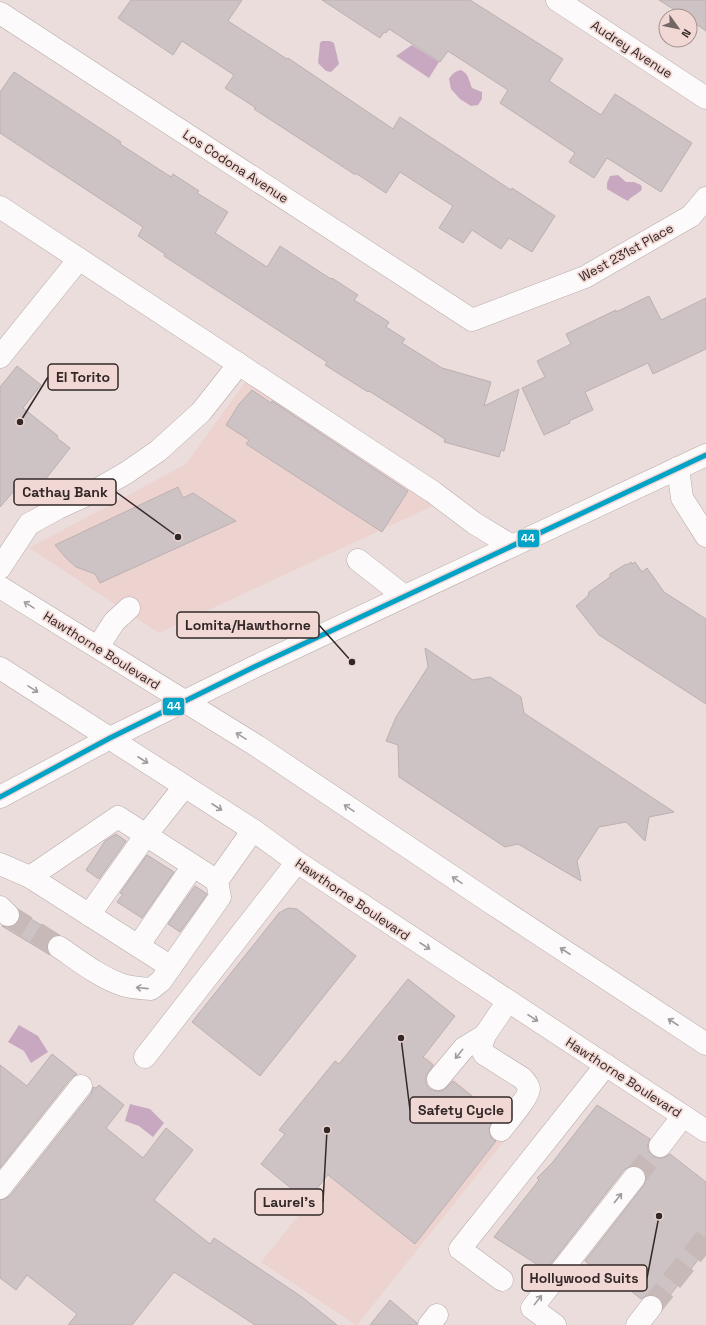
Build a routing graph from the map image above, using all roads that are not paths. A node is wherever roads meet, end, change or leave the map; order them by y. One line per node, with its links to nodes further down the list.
1 (557, 0): 3 (main road, Audrey Avenue)
2 (0, 13): 7 (main road, Los Codona Avenue)
3 (706, 98)
4 (706, 198): 7 (main road, West 231st Place)
5 (0, 207): 6 (main road)
6 (79, 259): 8 (main road); 9 (main road)
7 (472, 320)
8 (0, 357)
9 (239, 364): 13 (main road); 15 (main road)
10 (706, 455): 11 (main road)
11 (678, 468): 12 (main road); 13 (main road)
12 (706, 536)
13 (512, 546): 17 (main road)
14 (358, 560): 17 (main road)
15 (0, 568)
16 (0, 586): 19 (main road, Hawthorne Boulevard, one-way to 16)
17 (404, 596): 21 (main road)
18 (129, 608): 19 (main road)
19 (98, 647): 21 (main road, Hawthorne Boulevard)
20 (0, 668): 22 (main road, Hawthorne Boulevard, one-way to 22)
21 (184, 701): 22 (main road); 38 (main road, Hawthorne Boulevard, one-way to 21)
22 (110, 738): 23 (main road, Hawthorne Boulevard, one-way to 23); 24 (main road)
23 (184, 786): 25 (main road, Hawthorne Boulevard, one-way to 25); 26 (main road)
24 (0, 797)
25 (253, 830): 27 (main road, Hawthorne Boulevard); 31 (main road)
26 (146, 836): 29 (main road); 30 (main road); 32 (main road)
27 (297, 862): 36 (main road, Hawthorne Boulevard, one-way to 36); 39 (main road)
28 (0, 864): 30 (main road)
29 (193, 866): 31 (main road); 33 (main road)
30 (30, 877): 32 (main road)
31 (217, 881): 35 (main road)
32 (89, 915): 33 (main road)
33 (138, 946): 35 (main road)
34 (59, 947): 35 (main road, one-way to 34)
35 (171, 967)
36 (508, 1002): 37 (main road); 40 (main road, Hawthorne Boulevard, one-way to 40)
37 (485, 1035): 41 (main road, one-way to 41); 44 (main road)
38 (706, 1044)
39 (145, 1057)
40 (606, 1065): 43 (main road, Hawthorne Boulevard); 49 (main road)
41 (438, 1079)
42 (81, 1086): 48 (main road)
43 (683, 1116): 45 (main road, Hawthorne Boulevard); 46 (main road)
44 (501, 1130)
45 (706, 1131)
46 (660, 1146)
47 (634, 1178): 51 (main road, one-way to 47)
48 (0, 1188)
49 (502, 1280)
50 (651, 1307): 52 (main road)
51 (555, 1325)
52 (637, 1325)

